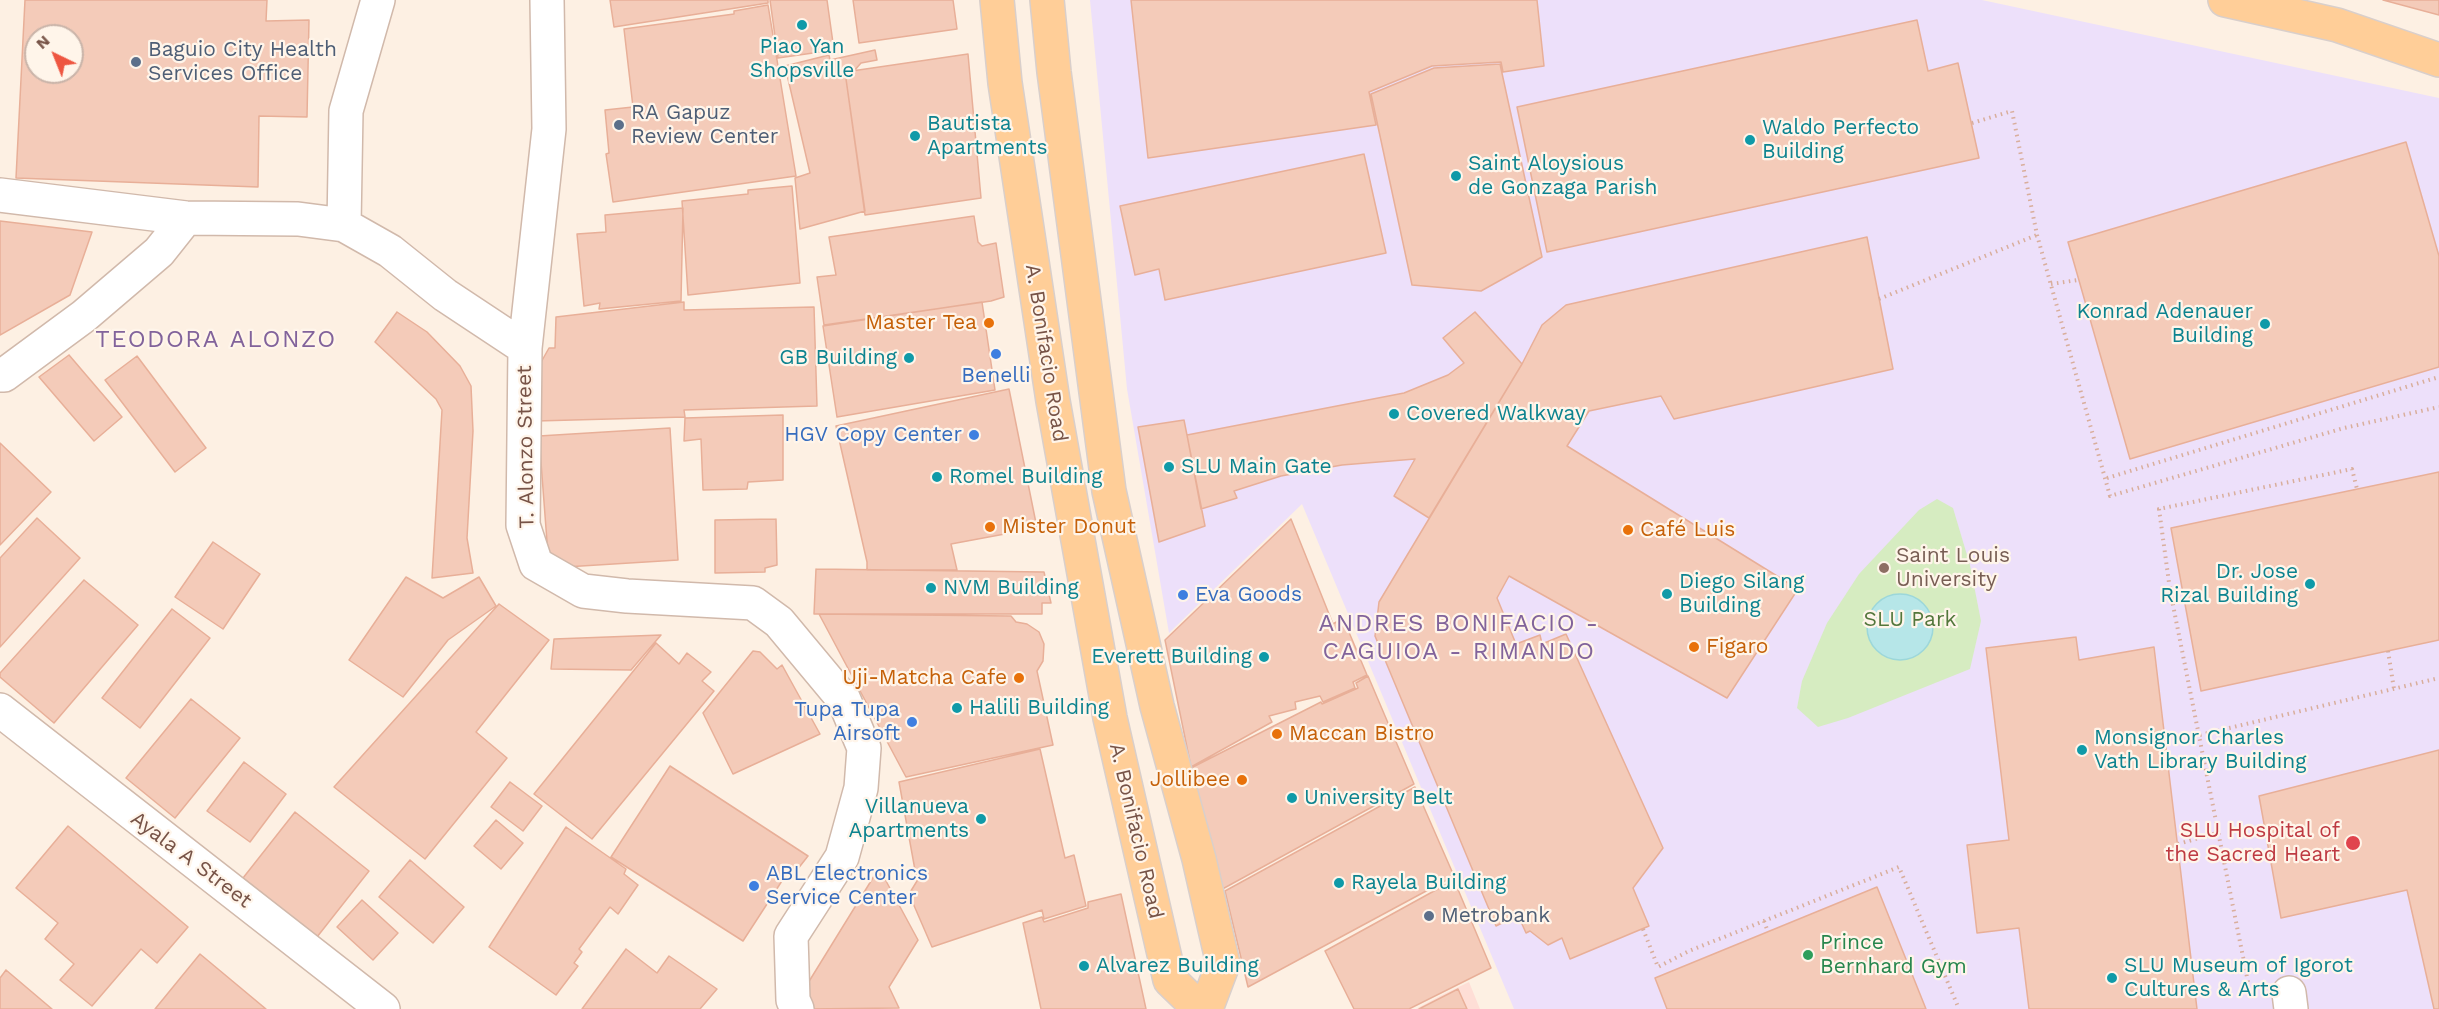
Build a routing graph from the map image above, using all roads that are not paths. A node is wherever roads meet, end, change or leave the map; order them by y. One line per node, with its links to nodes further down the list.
1 (378, 0): 9 (street)
2 (547, 0): 10 (street, T. Alonzo Street)
3 (997, 0): 15 (main road, A. Bonifacio Road)
4 (1047, 0): 16 (main road, A. Bonifacio Road)
5 (2224, 0): 6 (main road)
6 (2439, 60)
7 (0, 195): 8 (street)
8 (186, 218): 9 (street); 11 (street)
9 (345, 225): 10 (street)
10 (525, 348): 14 (street, T. Alonzo Street)
11 (0, 375)
12 (0, 710): 13 (street, Ayala A Street)
13 (383, 1009)
14 (797, 1009)
15 (1200, 1009)
16 (1206, 1009)

